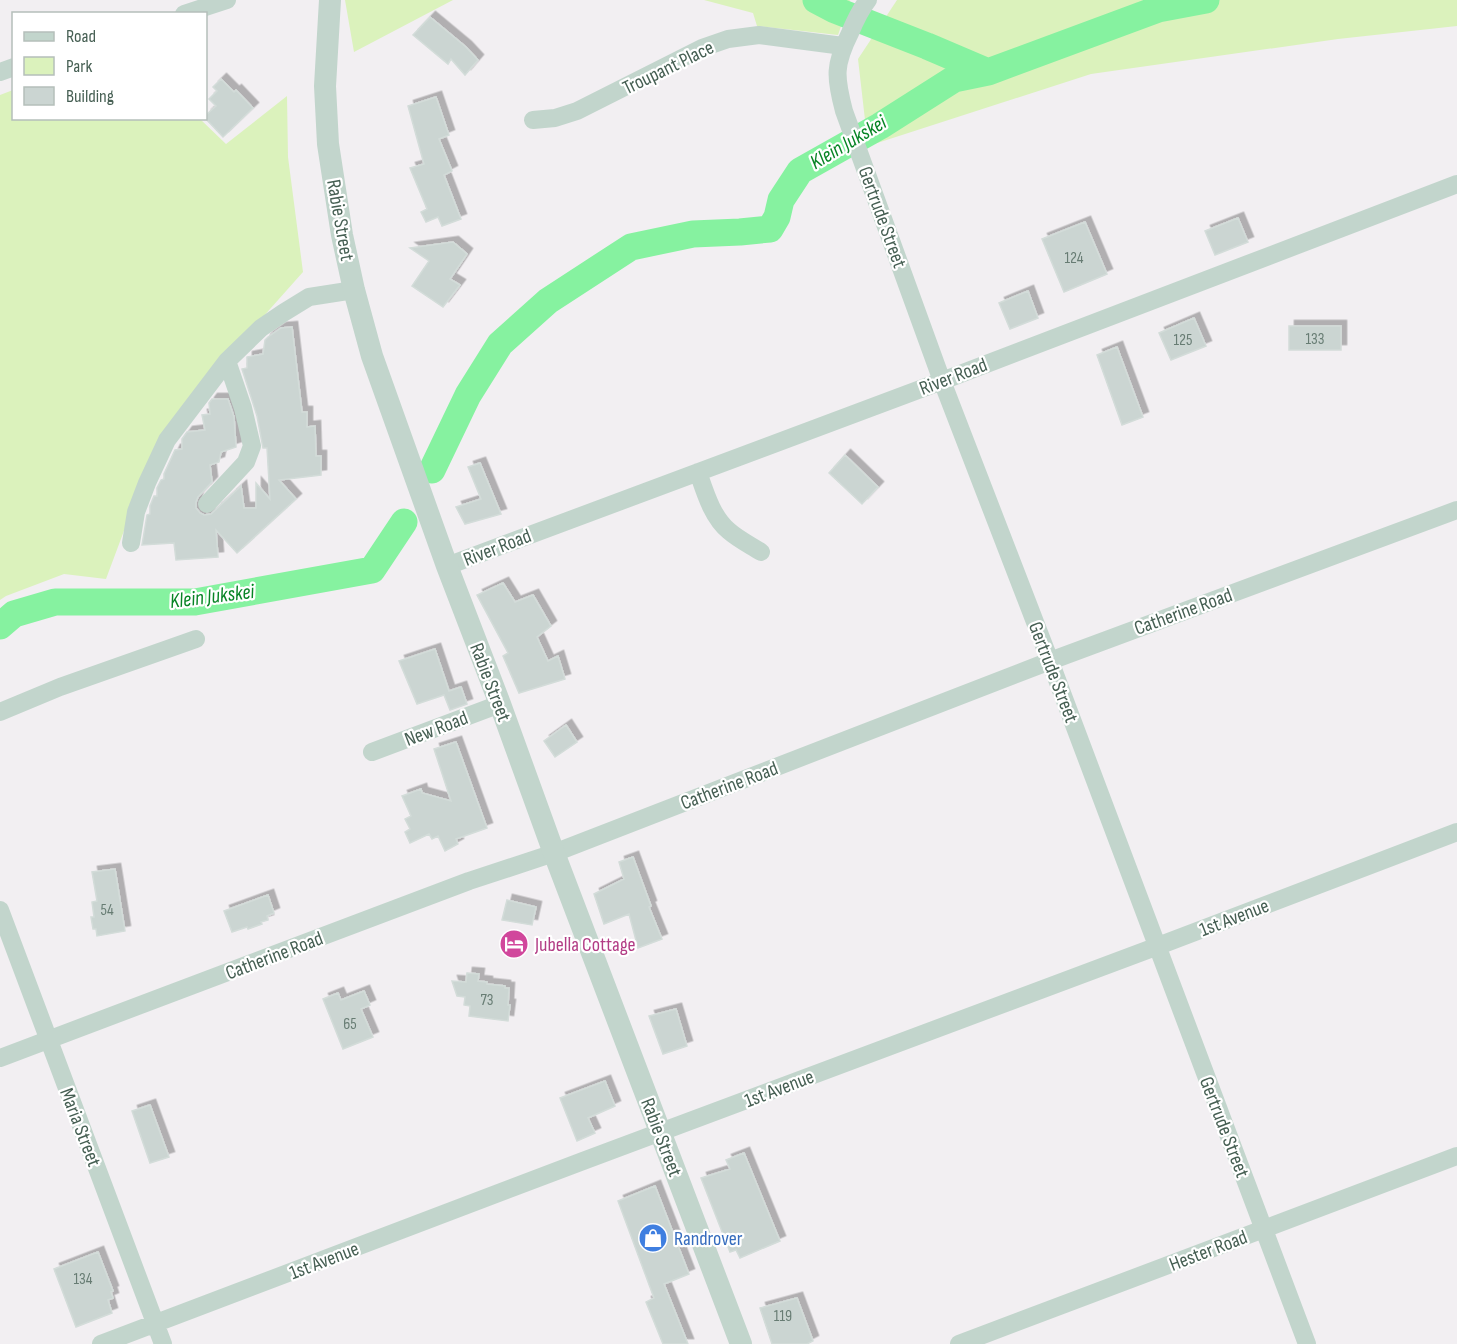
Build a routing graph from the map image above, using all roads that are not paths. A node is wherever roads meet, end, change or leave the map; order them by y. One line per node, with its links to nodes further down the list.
1 (227, 0): 4 (street)
2 (330, 0): 8 (street, Rabie Street)
3 (864, 7): 5 (street, Gertrude Street)
4 (190, 12)
5 (846, 40): 6 (street, Troupant Place); 10 (street, Gertrude Street)
6 (533, 120)
7 (1457, 184): 10 (street, River Road)
8 (354, 290): 9 (street); 16 (street, Rabie Street)
9 (227, 361): 12 (street); 14 (street)
10 (942, 381): 11 (street, River Road); 18 (street, Gertrude Street)
11 (698, 472): 15 (street); 16 (street, River Road)
12 (207, 504)
13 (1457, 510): 18 (street, Catherine Road)
14 (131, 543)
15 (761, 552)
16 (447, 566): 19 (street, Rabie Street)
17 (196, 639): 20 (street)
18 (1050, 661): 23 (street, Catherine Road); 25 (street, Gertrude Street)
19 (500, 704): 21 (street, New Road); 23 (street, Rabie Street)
20 (0, 712)
21 (372, 752)
22 (1457, 832): 25 (street, 1st Avenue)
23 (554, 853): 26 (street, Catherine Road); 28 (street, Rabie Street)
24 (0, 910): 26 (street, Maria Street)
25 (1158, 946): 28 (street, 1st Avenue); 30 (street, Gertrude Street)
26 (48, 1041): 27 (street, Catherine Road); 31 (street, Maria Street)
27 (0, 1058)
28 (661, 1132): 31 (street, 1st Avenue); 34 (street, Rabie Street)
29 (1457, 1155): 30 (street, Hester Road)
30 (1264, 1230): 35 (street, Hester Road); 36 (street, Gertrude Street)
31 (155, 1324): 32 (street, 1st Avenue); 33 (street, Maria Street)
32 (100, 1344)
33 (163, 1344)
34 (741, 1344)
35 (959, 1344)
36 (1307, 1344)

